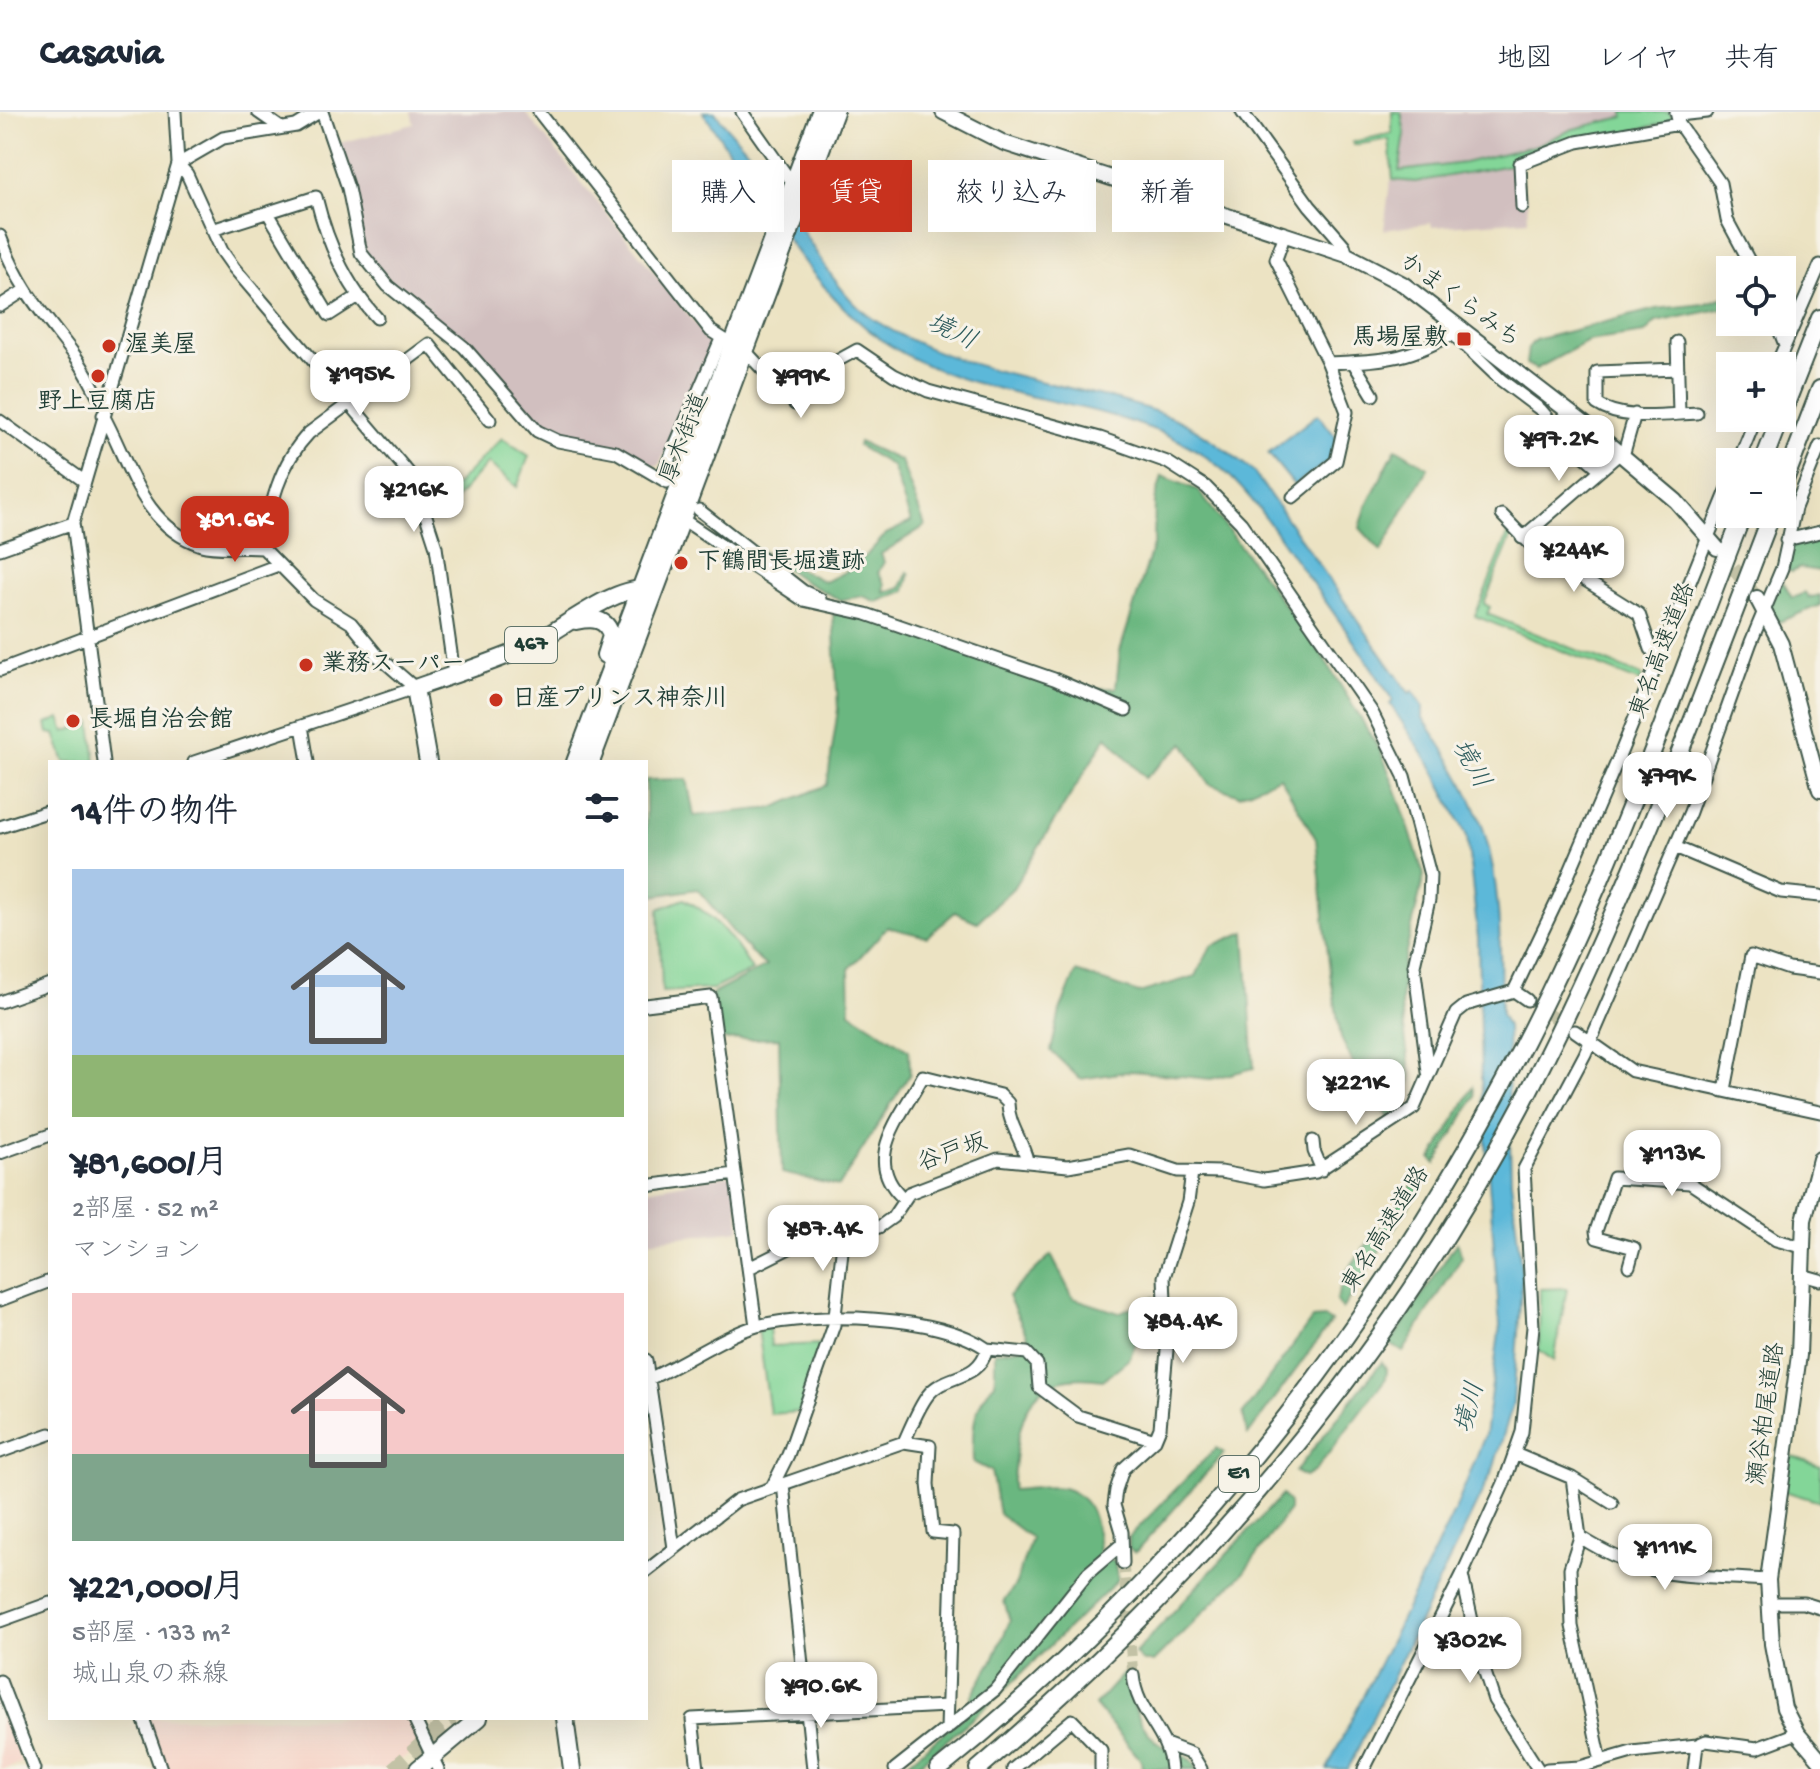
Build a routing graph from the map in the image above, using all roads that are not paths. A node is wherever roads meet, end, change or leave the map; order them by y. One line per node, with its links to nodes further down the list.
1 (175, 112): 13 (street)
2 (258, 112): 12 (street)
3 (320, 112): 12 (street); 32 (street)
4 (539, 112): 32 (street)
5 (742, 112): 14 (street)
6 (820, 112): 14 (highway, 厚木街道)
7 (835, 112): 14 (highway, 厚木街道)
8 (943, 112): 18 (main road, かまくらみち)
9 (1242, 112): 20 (street)
10 (1707, 112): 11 (street)
11 (1678, 117): 15 (street); 21 (street)
12 (281, 128): 13 (street)
13 (178, 164): 17 (street); 41 (street)
14 (793, 190): 32 (highway, 厚木街道)
15 (1522, 207)
16 (268, 213): 17 (street); 24 (street); 24 (street)
17 (212, 230): 40 (street)
18 (1285, 234): 20 (main road, かまくらみち); 35 (street)
19 (0, 236): 23 (street)
20 (1347, 255): 28 (main road, かまくらみち)
21 (1746, 256)
22 (1820, 265): 31 (street)
23 (25, 290): 25 (street); 41 (street)
24 (357, 297): 26 (street)
25 (0, 306)
26 (377, 318)
27 (1820, 318): 37 (highway)
28 (1457, 331): 34 (street); 49 (main road, かまくらみち); 50 (street)
29 (1781, 336): 31 (street)
30 (1677, 342): 36 (street)
31 (1785, 345): 33 (street)
32 (732, 346): 55 (highway, 厚木街道); 67 (highway, 厚木街道); 105 (street)
33 (1782, 352)
34 (1353, 362): 35 (street); 39 (street)
35 (1328, 363): 52 (street)
36 (1678, 369): 42 (street); 44 (street)
37 (1796, 378)
38 (1820, 389): 48 (highway)
39 (1373, 395)
40 (350, 404): 45 (street); 64 (street); 76 (street)
41 (104, 411): 51 (street); 64 (street)
42 (1679, 413): 43 (street); 44 (street)
43 (1697, 413)
44 (1635, 414): 49 (street)
45 (490, 420)
46 (0, 421): 51 (street)
47 (1820, 446): 62 (street)
48 (1796, 452)
49 (1621, 455): 50 (street); 63 (main road, かまくらみち)
50 (1601, 470): 61 (street)
51 (84, 481): 56 (street)
52 (1293, 497)
53 (699, 510): 69 (street)
54 (1502, 515): 61 (street)
55 (682, 519): 67 (highway, 厚木街道); 69 (street)
56 (73, 523): 65 (street); 72 (street)
57 (1717, 528): 63 (street)
58 (1738, 528): 172 (highway, 東名高速道路 / E1)
59 (1767, 528): 173 (highway, 東名高速道路 / E1)
60 (1820, 532): 62 (street)
61 (1522, 538): 73 (street)
62 (1786, 540): 68 (street)
63 (1713, 542): 73 (street)
64 (263, 548): 66 (street)
65 (0, 549)
66 (278, 565): 72 (street); 77 (street)
67 (648, 589): 70 (highway, 467); 71 (highway); 74 (highway)
68 (1761, 604): 91 (main road); 92 (street)
69 (831, 606): 78 (street)
70 (573, 622): 74 (highway); 76 (highway, 467)
71 (641, 628): 87 (highway); 88 (highway)
72 (87, 636): 75 (street); 81 (street)
73 (1659, 656): 80 (street)
74 (609, 658): 85 (highway); 86 (highway)
75 (0, 670)
76 (454, 674): 77 (highway, 467)
77 (415, 688): 79 (street); 84 (highway)
78 (1126, 710)
79 (302, 726): 82 (street); 83 (street)
80 (1619, 757): 89 (street); 99 (street)
81 (104, 760)
82 (200, 760)
83 (308, 760)
84 (428, 760)
85 (565, 760)
86 (576, 760)
87 (592, 760)
88 (603, 760)
89 (1633, 763)
90 (1683, 785): 92 (street)
91 (1820, 790)
92 (1697, 791): 95 (street)
93 (48, 812): 94 (street)
94 (0, 827)
95 (1675, 847): 96 (street); 104 (street)
96 (1820, 896)
97 (1820, 973): 106 (street)
98 (48, 985): 101 (street)
99 (1514, 991): 100 (street); 105 (street, 谷戸坂)
100 (1527, 1000)
101 (0, 1002)
102 (648, 1005): 115 (street)
103 (1575, 1031): 104 (street)
104 (1588, 1040): 106 (street); 135 (street)
105 (1428, 1072): 113 (street, 谷戸坂)
106 (1725, 1090): 107 (street)
107 (1820, 1112)
108 (48, 1136): 110 (street)
109 (1313, 1141): 113 (street)
110 (0, 1153)
111 (1820, 1159): 119 (main road, 瀬谷柏尾道路)
112 (1027, 1160): 114 (street, 谷戸坂); 117 (street, 谷戸坂); 117 (street)
113 (1322, 1170): 114 (street, 谷戸坂)
114 (1192, 1172): 132 (street)
115 (735, 1174): 116 (street); 121 (street)
116 (648, 1186)
117 (903, 1198): 118 (street, 谷戸坂)
118 (844, 1233): 121 (street, 谷戸坂); 126 (street)
119 (1802, 1247): 120 (street); 122 (main road, 瀬谷柏尾道路)
120 (1629, 1266)
121 (749, 1268): 127 (street)
122 (1802, 1275): 123 (street); 145 (main road, 瀬谷柏尾道路)
123 (1820, 1280)
124 (48, 1282): 125 (street)
125 (0, 1300)
126 (836, 1319): 127 (street); 128 (street); 137 (street)
127 (756, 1326): 129 (street)
128 (987, 1349): 132 (street); 133 (street)
129 (648, 1379)
130 (648, 1385): 141 (street)
131 (48, 1435): 134 (street)
132 (1155, 1440): 140 (street)
133 (904, 1442): 137 (street); 152 (street)
134 (0, 1452)
135 (1515, 1454): 136 (street); 144 (street)
136 (1572, 1478): 138 (street); 139 (street)
137 (778, 1485): 141 (street); 153 (street)
138 (1612, 1503)
139 (1580, 1537): 145 (street); 163 (street)
140 (1122, 1544): 142 (street); 158 (street)
141 (674, 1548): 143 (street)
142 (1123, 1563)
143 (648, 1569)
144 (1462, 1575): 178 (street); 179 (street)
145 (1768, 1580): 146 (main road, 瀬谷柏尾道路)
146 (1769, 1603): 148 (street); 159 (main road, 瀬谷柏尾道路)
147 (48, 1604): 149 (street)
148 (1820, 1608)
149 (0, 1621)
150 (1133, 1675): 160 (street)
151 (0, 1681): 166 (street)
152 (947, 1706): 153 (street); 158 (street)
153 (807, 1713): 169 (street); 170 (street)
154 (144, 1720): 167 (street)
155 (415, 1720): 164 (street)
156 (479, 1720): 164 (highway)
157 (563, 1720): 165 (highway)
158 (947, 1729): 171 (street)
159 (1797, 1733): 161 (street); 162 (main road, 瀬谷柏尾道路)
160 (1168, 1745): 176 (street); 177 (street)
161 (1697, 1745): 163 (street); 181 (street)
162 (1820, 1760)
163 (1601, 1761): 180 (street)
164 (435, 1763): 168 (highway)
165 (572, 1766)
166 (32, 1768)
167 (161, 1769)
168 (418, 1769)
169 (698, 1769)
170 (813, 1769)
171 (895, 1769)
172 (939, 1769)
173 (978, 1769)
174 (1013, 1769): 175 (street)
175 (1101, 1769)
176 (1171, 1769)
177 (1201, 1769)
178 (1364, 1769)
179 (1538, 1769)
180 (1547, 1769)
181 (1694, 1769)

